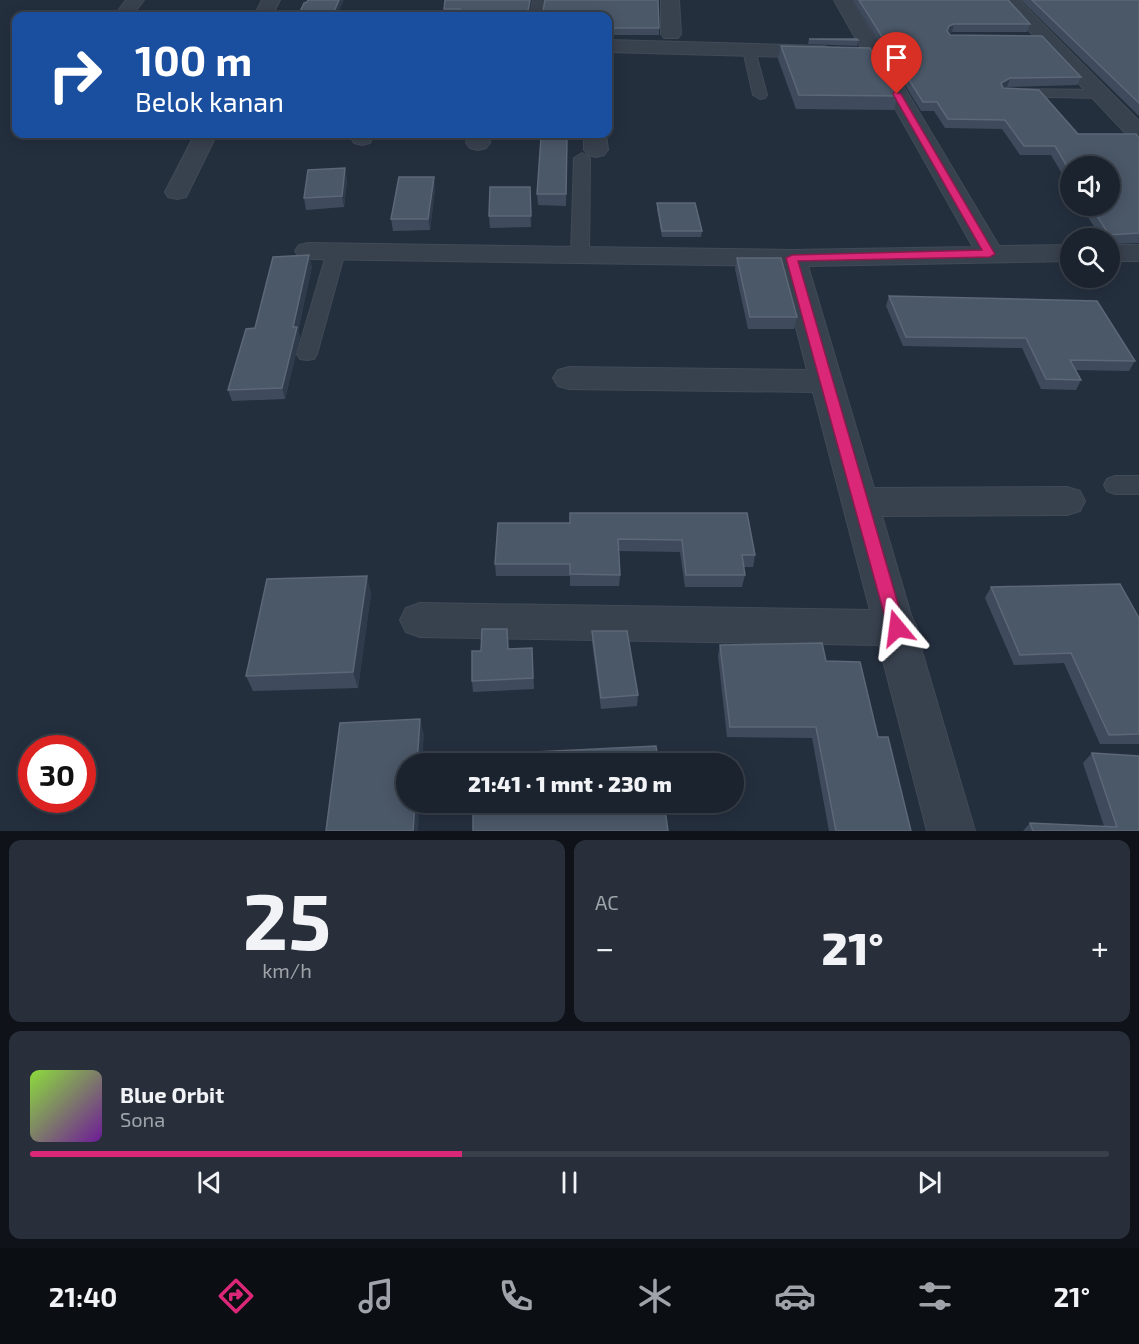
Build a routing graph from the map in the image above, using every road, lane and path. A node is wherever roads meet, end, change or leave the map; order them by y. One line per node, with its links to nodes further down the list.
1 (670, 0): 4 (street)
2 (843, 0): 9 (street)
3 (1009, 0): 6 (street)
4 (671, 33)
5 (1023, 38): 6 (lane)
6 (1046, 38): 11 (street)
7 (612, 46): 8 (street)
8 (749, 50): 9 (street); 12 (lane)
9 (874, 54): 22 (street)
10 (1007, 93): 11 (lane)
11 (1100, 94): 13 (street)
12 (760, 95)
13 (1139, 134)
14 (204, 138): 16 (street)
15 (591, 147): 23 (lane)
16 (177, 192)
17 (309, 251): 18 (street)
18 (336, 252): 23 (street); 25 (lane)
19 (1060, 253): 22 (street)
20 (1120, 253): 21 (street)
21 (1139, 253)
22 (990, 254): 24 (street)
23 (580, 255): 24 (street)
24 (792, 258): 27 (street)
25 (307, 354)
26 (569, 378): 27 (street)
27 (826, 381): 31 (street)
28 (1115, 485): 29 (lane)
29 (1139, 485)
30 (1067, 501): 31 (street)
31 (859, 502): 33 (street)
32 (420, 620): 33 (street)
33 (897, 628): 34 (street)
34 (951, 831)

